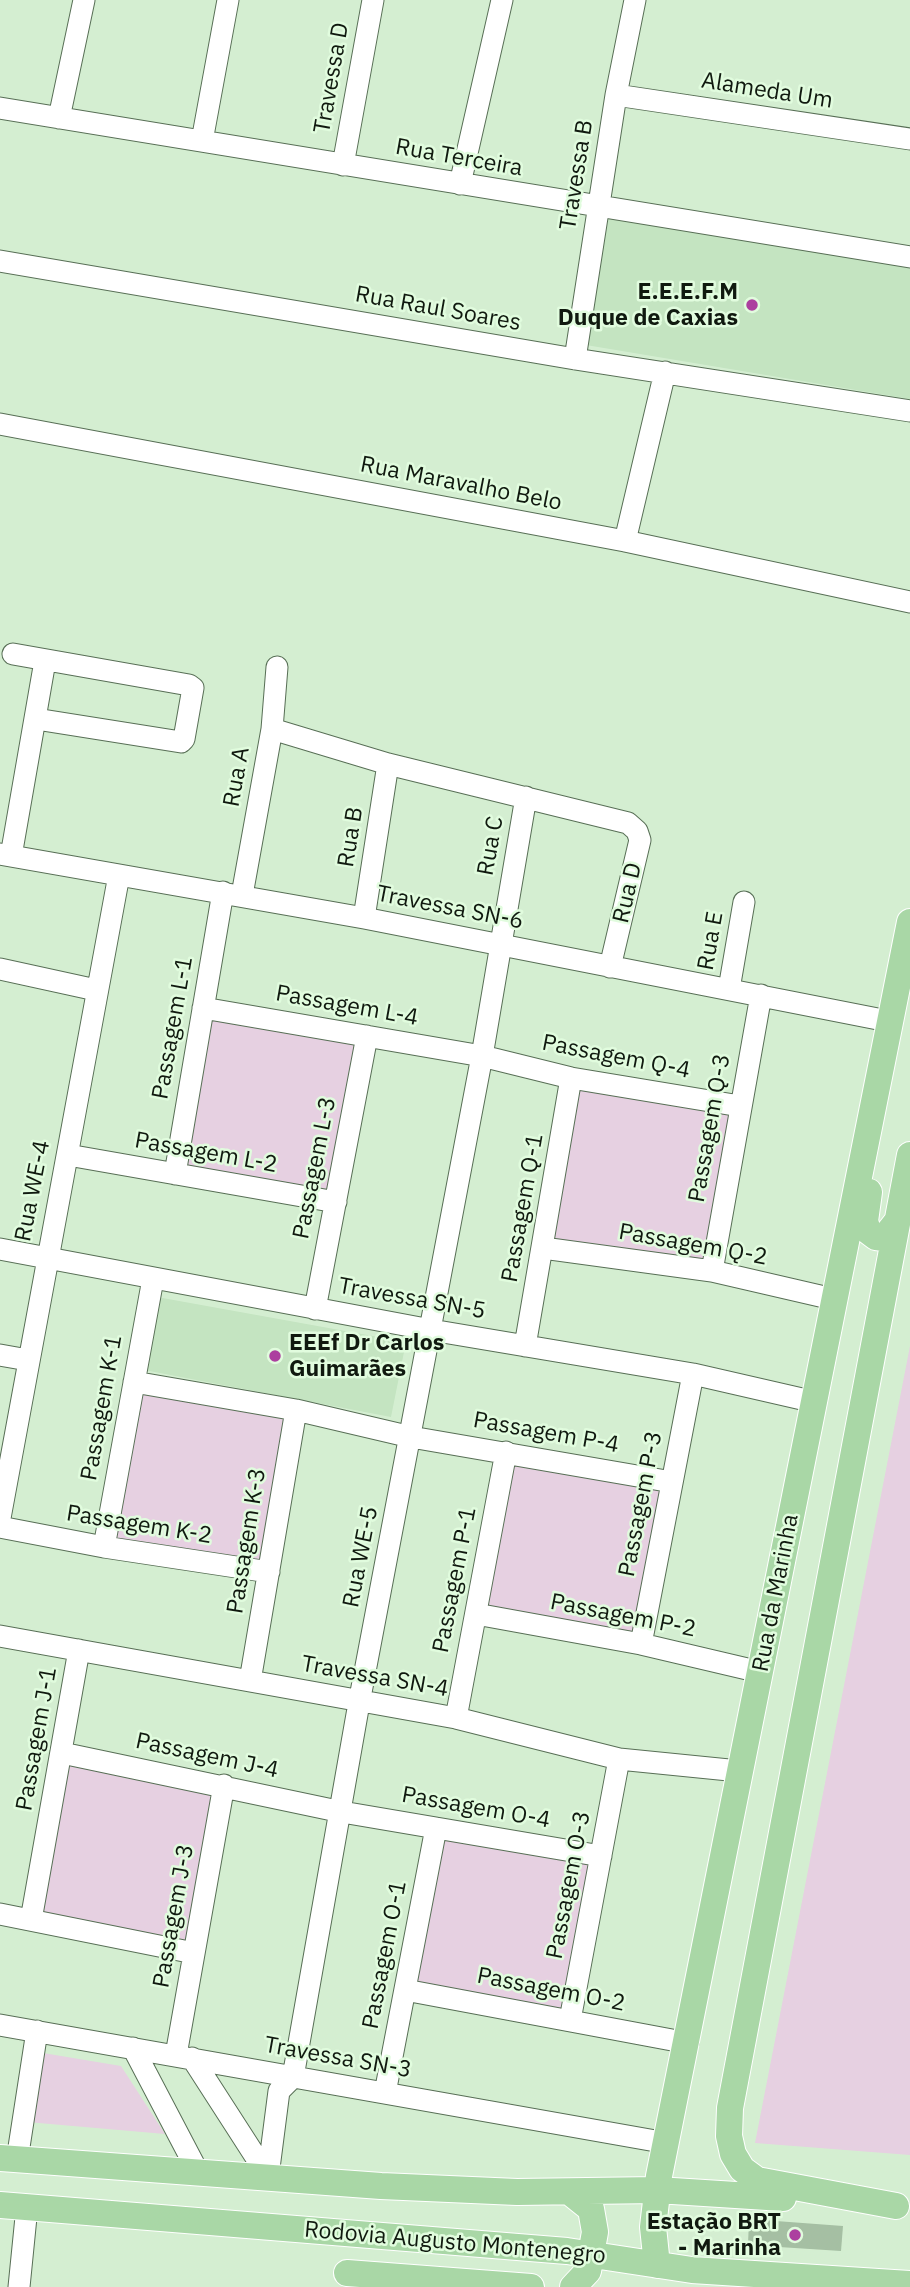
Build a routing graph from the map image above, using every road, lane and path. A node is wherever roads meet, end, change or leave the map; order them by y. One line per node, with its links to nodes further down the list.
1 (84, 0): 8 (street)
2 (228, 0): 10 (street)
3 (373, 0): 11 (street, Travessa D)
4 (502, 0): 12 (street)
5 (635, 0): 6 (street, Travessa B)
6 (616, 95): 9 (street, Alameda Um); 13 (street, Travessa B)
7 (0, 108): 8 (street, Rua Terceira)
8 (59, 118): 10 (street, Rua Terceira)
9 (910, 139)
10 (202, 141): 11 (street, Rua Terceira)
11 (343, 164): 12 (street, Rua Terceira)
12 (460, 184): 13 (street, Rua Terceira)
13 (599, 208): 14 (street, Rua Terceira); 16 (street, Travessa B)
14 (910, 257)
15 (0, 261): 16 (street, Rua Raul Soares)
16 (575, 359): 17 (street, Rua Raul Soares)
17 (665, 372): 18 (street, Rua Raul Soares); 20 (street)
18 (910, 411)
19 (0, 424): 20 (street, Rua Maravalho Belo)
20 (625, 541): 21 (street, Rua Maravalho Belo)
21 (910, 602)
22 (13, 654): 23 (street)
23 (45, 661): 25 (street); 25 (street)
24 (277, 667): 26 (street, Rua A)
25 (36, 719): 29 (street)
26 (272, 729): 27 (street); 31 (street, Rua A)
27 (388, 764): 28 (street); 33 (street, Rua B)
28 (526, 797): 35 (street, Rua C); 36 (street, Rua D)
29 (6, 855): 30 (street, Travessa SN-6)
30 (119, 874): 31 (street, Travessa SN-6); 39 (street, Rua WE-4)
31 (233, 893): 33 (street, Travessa SN-6); 41 (street, Passagem L-1)
32 (744, 902): 38 (street, Rua E)
33 (364, 918): 35 (street, Travessa SN-6)
34 (910, 922): 42 (main road, Rua da Marinha)
35 (500, 944): 36 (street, Travessa SN-6); 44 (street, Rua WE-5)
36 (610, 967): 38 (street, Travessa SN-6)
37 (0, 969): 39 (street)
38 (729, 989): 40 (street, Travessa SN-6)
39 (96, 990): 48 (street, Rua WE-4)
40 (761, 995): 42 (street, Travessa SN-6); 47 (street, Passagem Q-3)
41 (203, 1008): 43 (street, Passagem L-4); 50 (street, Passagem L-1)
42 (888, 1021): 45 (main road, Rua da Marinha)
43 (367, 1036): 44 (street, Passagem L-4); 51 (street, Passagem L-3)
44 (482, 1056): 46 (street, Passagem Q-4); 60 (street, Rua WE-5)
45 (880, 1065): 52 (main road); 58 (main road, Rua da Marinha)
46 (571, 1078): 47 (street, Passagem Q-4); 53 (street, Passagem Q-1)
47 (740, 1106): 56 (street, Passagem Q-3)
48 (68, 1155): 50 (street, Passagem L-2); 55 (street, Rua WE-4)
49 (910, 1156): 52 (main road)
50 (174, 1174): 51 (street, Passagem L-2)
51 (336, 1202): 59 (street, Passagem L-3)
52 (898, 1220): 109 (main road)
53 (542, 1248): 56 (street, Passagem Q-2); 61 (street, Passagem Q-1)
54 (0, 1249): 55 (street, Travessa SN-5)
55 (47, 1258): 57 (street, Travessa SN-5); 63 (street, Rua WE-4)
56 (712, 1271): 58 (street, Passagem Q-2)
57 (152, 1279): 59 (street, Travessa SN-5); 65 (street, Passagem K-1)
58 (833, 1299): 66 (main road, Rua da Marinha)
59 (315, 1309): 60 (street, Travessa SN-5)
60 (431, 1330): 61 (street, Travessa SN-5); 68 (street, Rua WE-5)
61 (525, 1346): 64 (street, Travessa SN-5)
62 (0, 1355): 63 (street)
63 (28, 1360): 71 (street, Rua WE-4)
64 (693, 1374): 66 (street, Travessa SN-5); 70 (street, Passagem P-3)
65 (134, 1382): 67 (street, Passagem P-4); 73 (street, Passagem K-1)
66 (815, 1402): 79 (main road, Rua da Marinha)
67 (296, 1410): 68 (street, Passagem P-4); 74 (street, Passagem K-3)
68 (411, 1437): 69 (street, Passagem P-4); 81 (street, Rua WE-5)
69 (506, 1452): 70 (street, Passagem P-4); 75 (street, Passagem P-1)
70 (672, 1482): 77 (street, Passagem P-3)
71 (0, 1518)
72 (0, 1527): 73 (street, Passagem K-2)
73 (104, 1547): 74 (street, Passagem K-2)
74 (269, 1572): 80 (street, Passagem K-3)
75 (476, 1614): 77 (street, Passagem P-2); 82 (street, Passagem P-1)
76 (0, 1636): 78 (street, Travessa SN-4)
77 (641, 1644): 79 (street, Passagem P-2)
78 (79, 1650): 80 (street, Travessa SN-4); 83 (street, Passagem J-1)
79 (760, 1672): 85 (main road, Rua da Marinha)
80 (250, 1681): 81 (street, Travessa SN-4)
81 (359, 1703): 82 (street, Travessa SN-4); 87 (street, Rua WE-5)
82 (456, 1718): 84 (street, Travessa SN-4)
83 (62, 1753): 86 (street, Passagem J-4); 91 (street, Passagem J-1)
84 (619, 1759): 85 (street, Travessa SN-4); 89 (street, Passagem O-3)
85 (739, 1770): 97 (main road, Rua da Marinha)
86 (224, 1786): 87 (street, Passagem J-4); 92 (street, Passagem J-3)
87 (342, 1812): 88 (street, Passagem O-4); 100 (street, Rua WE-5)
88 (436, 1828): 89 (street, Passagem O-4); 93 (street, Passagem O-1)
89 (601, 1856): 94 (street, Passagem O-3)
90 (0, 1913): 91 (street)
91 (31, 1920): 92 (street)
92 (194, 1953): 99 (street, Passagem J-3)
93 (405, 1990): 94 (street, Passagem O-2); 101 (street, Passagem O-1)
94 (570, 2020): 97 (street, Passagem O-2)
95 (0, 2025): 96 (street, Travessa SN-3)
96 (37, 2031): 98 (street, Travessa SN-3); 103 (street)
97 (688, 2043): 102 (main road, Rua da Marinha)
98 (133, 2048): 99 (street, Travessa SN-3); 104 (street)
99 (184, 2057): 100 (street, Travessa SN-3); 105 (street)
100 (293, 2077): 101 (street, Travessa SN-3); 105 (street, Rua WE-5)
101 (385, 2093): 102 (street, Travessa SN-3)
102 (667, 2143): 106 (main road, Rua da Marinha)
103 (9, 2159): 104 (main road)
104 (198, 2172): 105 (main road)
105 (268, 2176): 107 (main road)
106 (657, 2190): 107 (main road); 109 (main road); 114 (main road, Rua da Marinha)
107 (572, 2193): 113 (main road)
108 (0, 2205): 110 (main road, Rodovia Augusto Montenegro)
109 (903, 2206)
110 (27, 2207): 111 (main road, Rodovia Augusto Montenegro); 120 (street)
111 (349, 2233): 112 (main road, Rodovia Augusto Montenegro); 115 (main road)
112 (402, 2237): 113 (main road, Rodovia Augusto Montenegro); 118 (main road)
113 (593, 2254): 114 (main road, Rodovia Augusto Montenegro); 122 (main road)
114 (657, 2265): 119 (main road, Rodovia Augusto Montenegro)
115 (345, 2280): 117 (main road)
116 (0, 2282): 120 (street)
117 (430, 2283): 118 (main road)
118 (476, 2283): 121 (main road)
119 (910, 2284)
120 (21, 2287)
121 (531, 2287)
122 (573, 2287)

